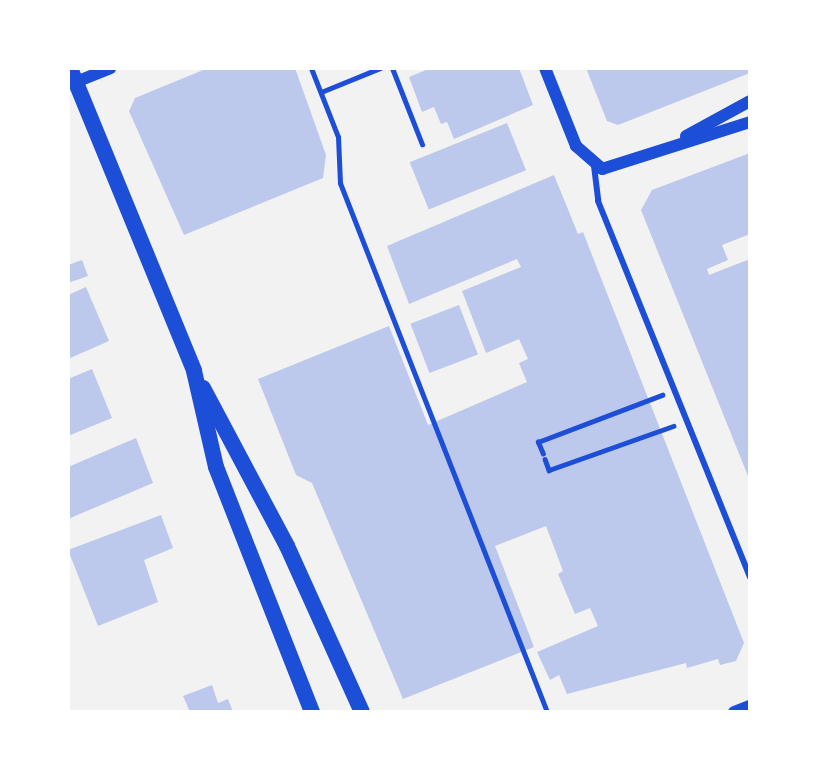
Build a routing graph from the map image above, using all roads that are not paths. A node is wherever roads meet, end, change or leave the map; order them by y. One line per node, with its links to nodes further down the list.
1 (110, 68): 6 (street)
2 (312, 68): 7 (lane)
3 (380, 68): 7 (lane)
4 (392, 68): 10 (lane)
5 (545, 68): 12 (street)
6 (73, 75): 13 (main road)
7 (321, 92): 18 (lane)
8 (750, 101): 11 (street)
9 (750, 122): 11 (street)
10 (422, 144)
11 (661, 150): 12 (street)
12 (594, 166): 14 (street)
13 (194, 371): 16 (main road); 17 (main road)
14 (750, 578)
15 (750, 706): 19 (street)
16 (312, 712)
17 (362, 712)
18 (547, 712)
19 (734, 712)

